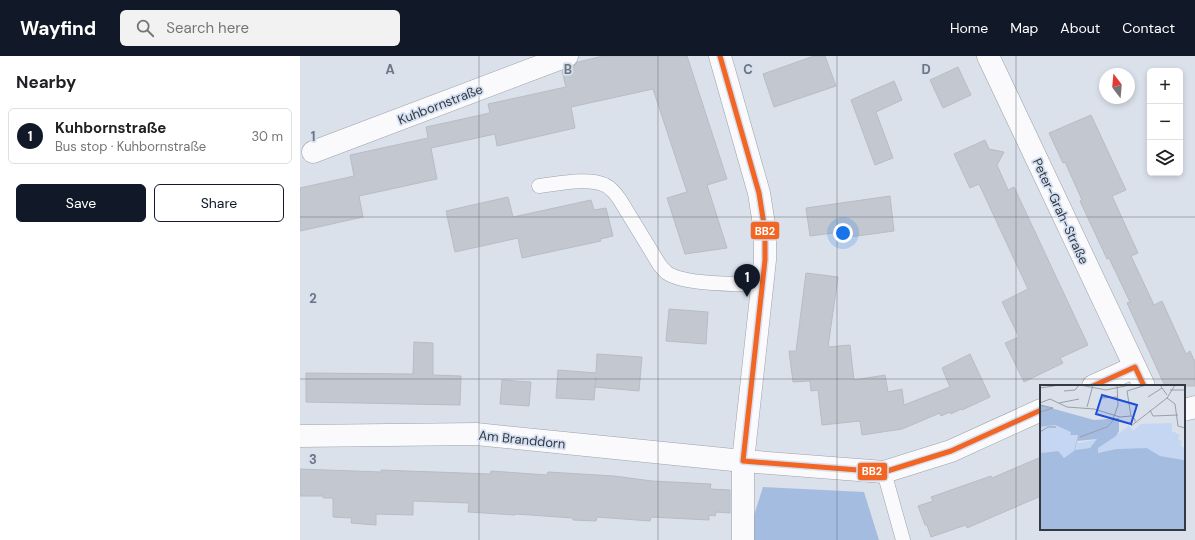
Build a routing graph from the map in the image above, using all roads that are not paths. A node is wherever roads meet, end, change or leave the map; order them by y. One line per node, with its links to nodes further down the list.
1 (567, 56): 4 (street, Kuhbornstraße)
2 (720, 56): 6 (street)
3 (988, 56): 7 (street, Peter-Grah-Straße)
4 (313, 152)
5 (539, 186): 6 (lane)
6 (763, 285): 13 (street)
7 (1139, 376): 8 (street)
8 (1098, 385)
9 (1195, 407): 11 (street)
10 (1040, 410): 14 (street)
11 (1185, 410)
12 (300, 436): 13 (street, Am Branddorn)
13 (742, 461): 14 (street, Am Branddorn); 15 (street)
14 (884, 472): 16 (lane)
15 (743, 540)
16 (903, 540)

